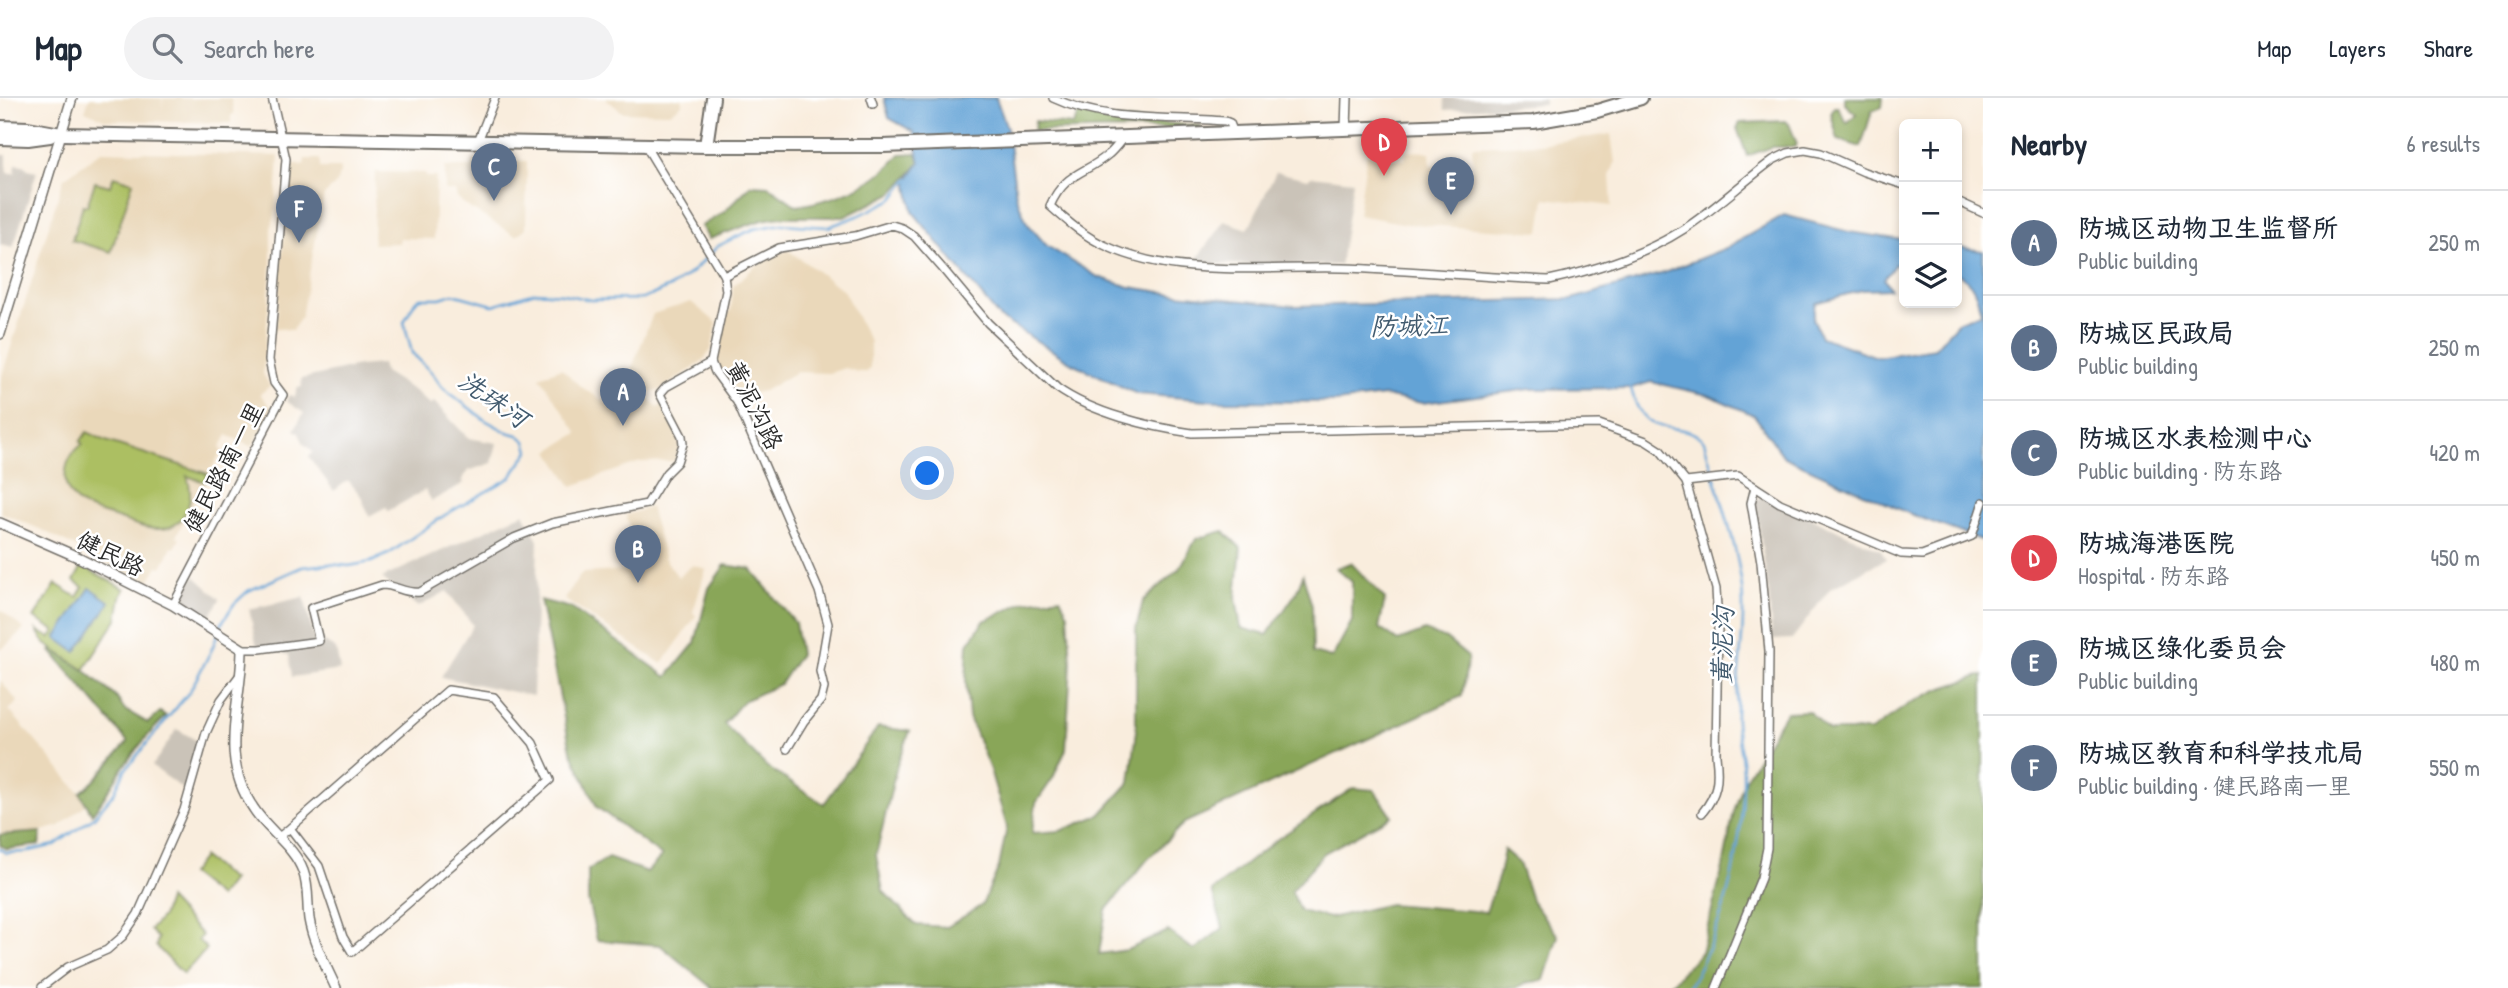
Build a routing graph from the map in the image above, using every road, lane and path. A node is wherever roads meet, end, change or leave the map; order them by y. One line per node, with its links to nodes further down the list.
1 (72, 98): 11 (street)
2 (272, 98): 14 (street)
3 (495, 98): 15 (street)
4 (713, 98): 17 (main road)
5 (1053, 98): 10 (street)
6 (1347, 98): 9 (street)
7 (1641, 98): 9 (main road)
8 (0, 127): 11 (main road)
9 (1346, 129): 10 (main road)
10 (1234, 133): 12 (main road)
11 (61, 134): 13 (main road); 14 (main road); 22 (street)
12 (1124, 137): 17 (main road); 18 (street)
13 (0, 138)
14 (281, 138): 15 (main road); 28 (street, 健民路南一里)
15 (478, 141): 16 (main road)
16 (645, 144): 17 (main road); 21 (street)
17 (706, 146)
18 (1899, 183)
19 (1962, 203): 20 (street)
20 (1983, 212)
21 (724, 276): 23 (street, 黄泥沟路); 24 (street)
22 (0, 334)
23 (711, 362): 29 (street); 31 (street, 黄泥沟路)
24 (1686, 482): 25 (street); 32 (street)
25 (1755, 487): 26 (street); 37 (street)
26 (1983, 502)
27 (0, 523): 28 (street, 健民路)
28 (173, 605): 29 (street, 健民路)
29 (242, 649): 30 (street)
30 (242, 673): 34 (street); 35 (street)
31 (787, 749)
32 (1702, 813)
33 (290, 828): 33 (street); 34 (street)
34 (279, 837): 36 (street)
35 (42, 987)
36 (337, 988)
37 (1716, 988)

